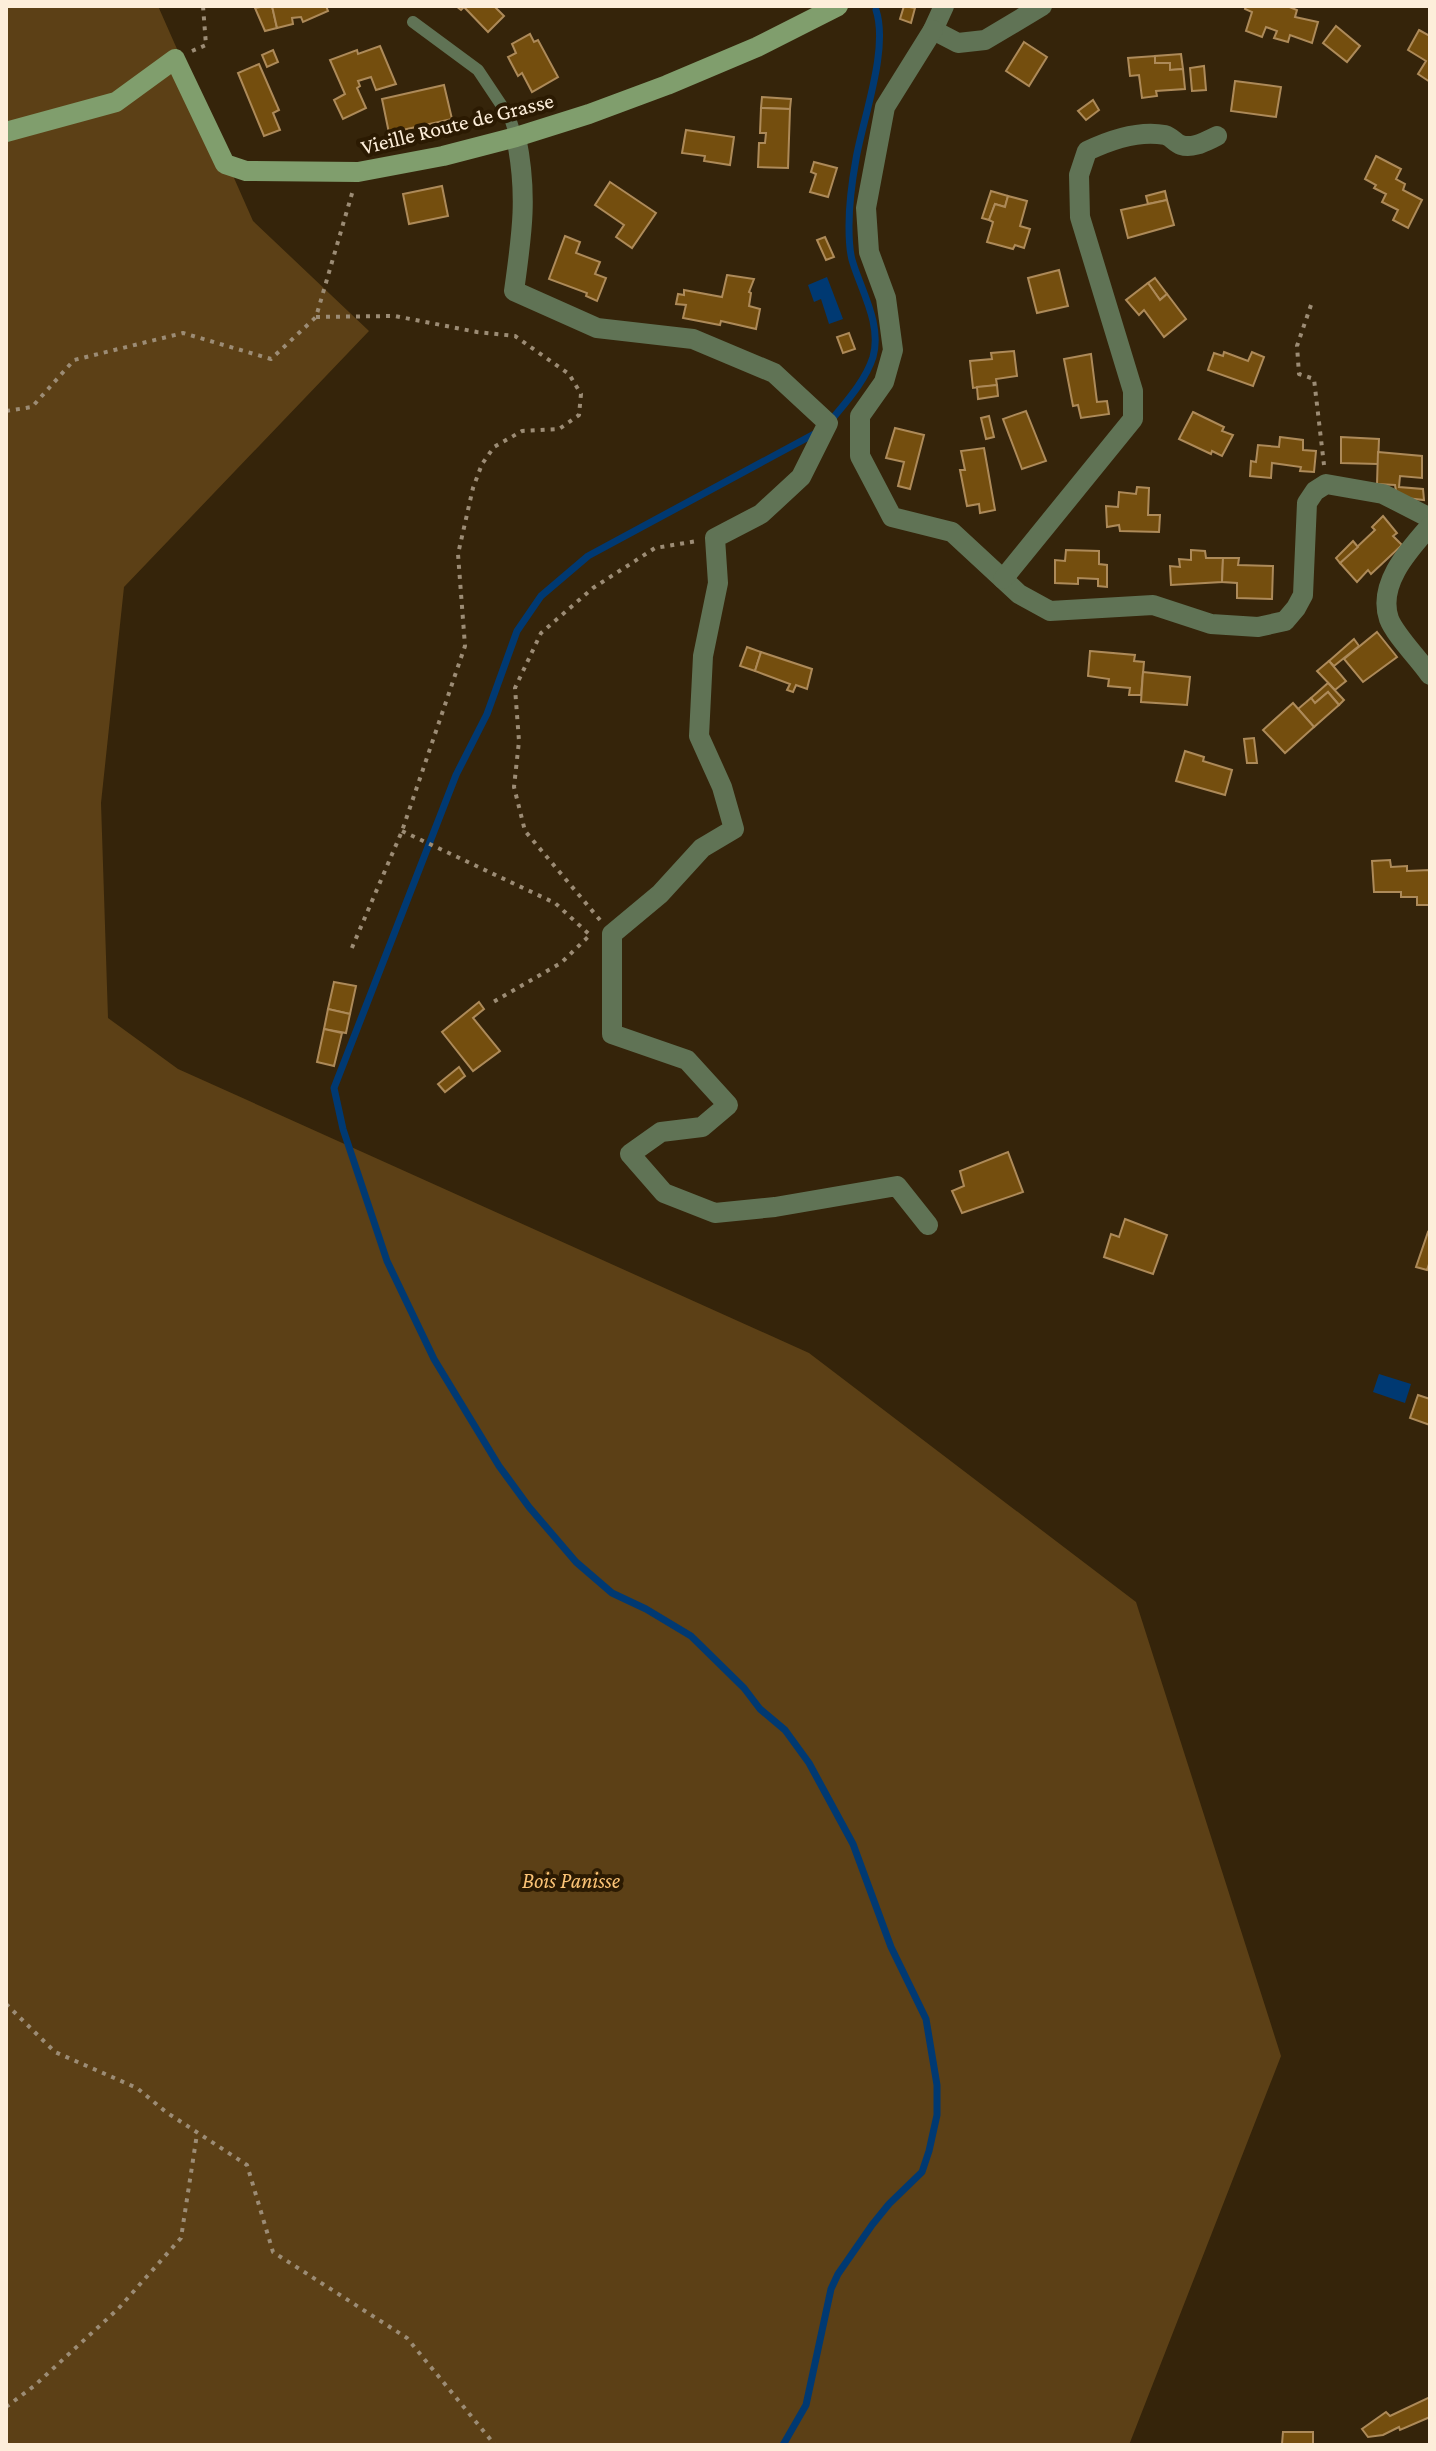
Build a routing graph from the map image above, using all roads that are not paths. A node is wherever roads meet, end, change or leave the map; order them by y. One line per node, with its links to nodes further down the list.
1 (944, 6): 5 (street)
2 (1042, 6): 5 (street)
3 (835, 7): 8 (street, Vieille Route de Grasse)
4 (413, 22): 8 (lane)
5 (933, 30): 11 (street)
6 (6, 132): 8 (street, Vieille Route de Grasse)
7 (1217, 136): 11 (street)
8 (516, 137): 13 (street)
9 (1430, 518): 11 (street)
10 (1430, 526): 12 (street)
11 (1003, 579)
12 (1430, 675)
13 (928, 1225)

